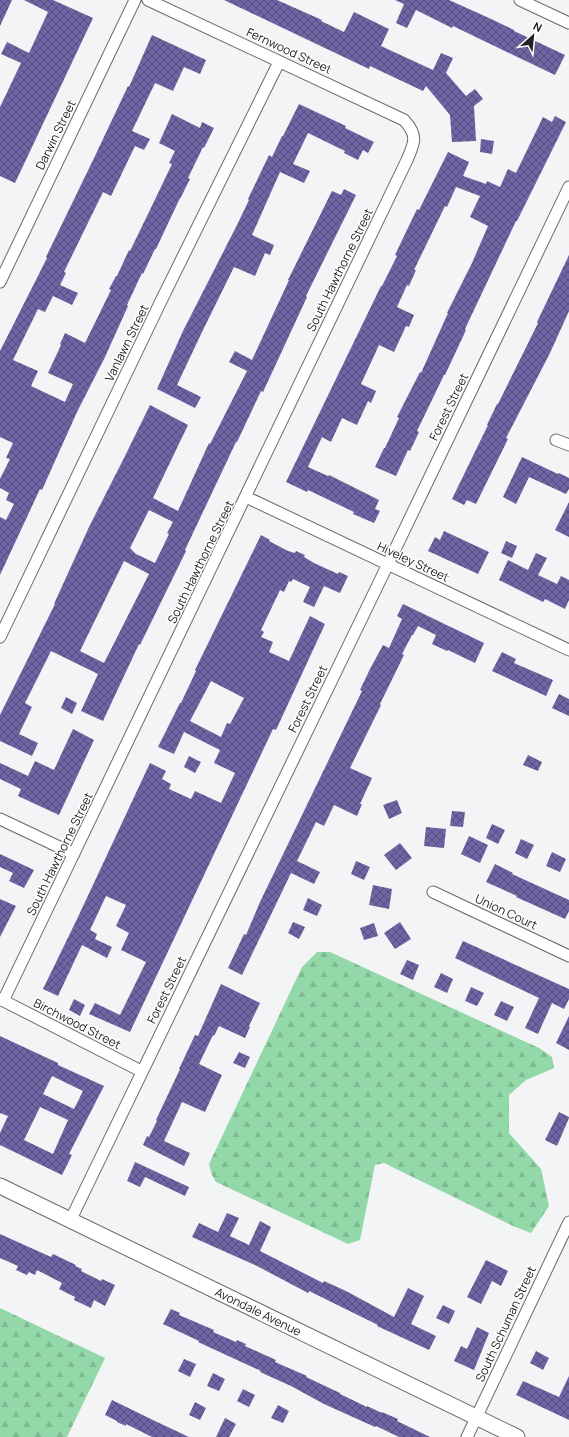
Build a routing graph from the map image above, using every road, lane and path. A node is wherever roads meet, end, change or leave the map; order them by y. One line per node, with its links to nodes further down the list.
1 (135, 0): 8 (street, Darwin Street)
2 (148, 0): 5 (street, Fernwood Street)
3 (520, 0): 4 (street)
4 (569, 23)
5 (279, 62): 6 (street, Fernwood Street); 14 (street, Vanlawn Street)
6 (414, 132): 12 (street, South Hawthorne Street)
7 (569, 187): 13 (street, Forest Street)
8 (4, 265): 9 (street, Darwin Street)
9 (0, 282)
10 (556, 440): 11 (street)
11 (569, 446)
12 (246, 497): 13 (street, Hiveley Street); 17 (street, South Hawthorne Street)
13 (388, 564): 15 (street, Hiveley Street); 21 (street, Forest Street)
14 (0, 637)
15 (569, 650)
16 (0, 819): 17 (street)
17 (74, 854): 20 (street, South Hawthorne Street)
18 (433, 892): 19 (street, Union Court)
19 (569, 956)
20 (2, 1000): 21 (street, Birchwood Street)
21 (141, 1071): 23 (street, Forest Street)
22 (0, 1186): 23 (street, Avondale Avenue)
23 (70, 1221): 25 (street, Avondale Avenue)
24 (569, 1222): 25 (street, South Schuman Street)
25 (476, 1418): 26 (street, South Schuman Street); 27 (street, Avondale Avenue)
26 (467, 1437)
27 (517, 1437)

